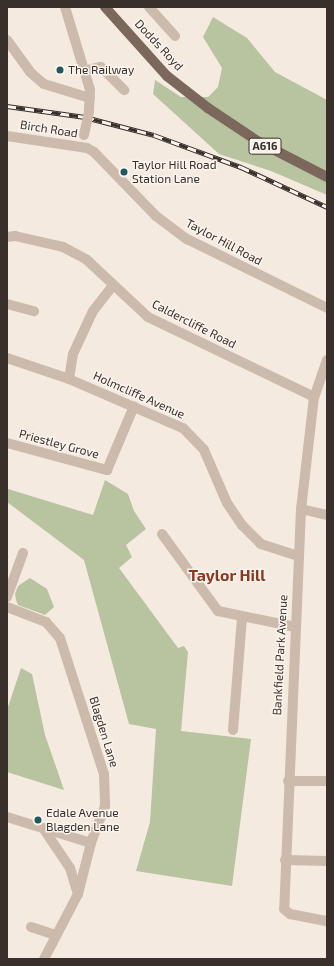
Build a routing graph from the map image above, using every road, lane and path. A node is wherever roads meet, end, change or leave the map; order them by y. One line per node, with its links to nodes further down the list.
1 (65, 7): 6 (street)
2 (105, 7): 11 (main road, Dodds Royd / A616)
3 (149, 7): 4 (street)
4 (175, 36)
5 (7, 40): 8 (street)
6 (83, 71): 7 (street); 8 (street)
7 (124, 90)
8 (90, 98): 10 (street, bridge)
9 (7, 136): 10 (street, Birch Road)
10 (87, 148): 15 (street, Taylor Hill Road)
11 (327, 177)
12 (7, 237): 13 (street, Caldercliffe Road)
13 (113, 285): 19 (street); 20 (street, Caldercliffe Road)
14 (7, 304): 16 (street)
15 (327, 308)
16 (34, 311)
17 (7, 358): 19 (street, Holmcliffe Avenue)
18 (327, 360): 20 (street, Bankfield Park Avenue)
19 (69, 379): 21 (street, Holmcliffe Avenue)
20 (314, 397): 23 (street, Bankfield Park Avenue)
21 (134, 406): 22 (street, Priestley Grove); 27 (street, Holmcliffe Avenue)
22 (7, 443)
23 (301, 509): 24 (street); 27 (street, Bankfield Park Avenue)
24 (327, 514)
25 (162, 534): 30 (street)
26 (23, 553): 28 (street)
27 (298, 556): 31 (street, Bankfield Park Avenue)
28 (7, 597)
29 (7, 607): 37 (street, Blagden Lane)
30 (242, 618): 31 (street); 32 (street)
31 (295, 627): 33 (street, Bankfield Park Avenue)
32 (233, 730)
33 (288, 781): 34 (street); 38 (street, Bankfield Park Avenue)
34 (327, 781)
35 (7, 817): 36 (street)
36 (43, 828): 37 (street); 40 (street)
37 (91, 843): 40 (street, Blagden Lane)
38 (284, 860): 39 (street); 41 (street, Bankfield Park Avenue)
39 (327, 861)
40 (78, 894): 43 (street, Blagden Lane)
41 (327, 921)
42 (31, 927): 43 (street)
43 (56, 935): 44 (street, Blagden Lane)
44 (44, 959)

